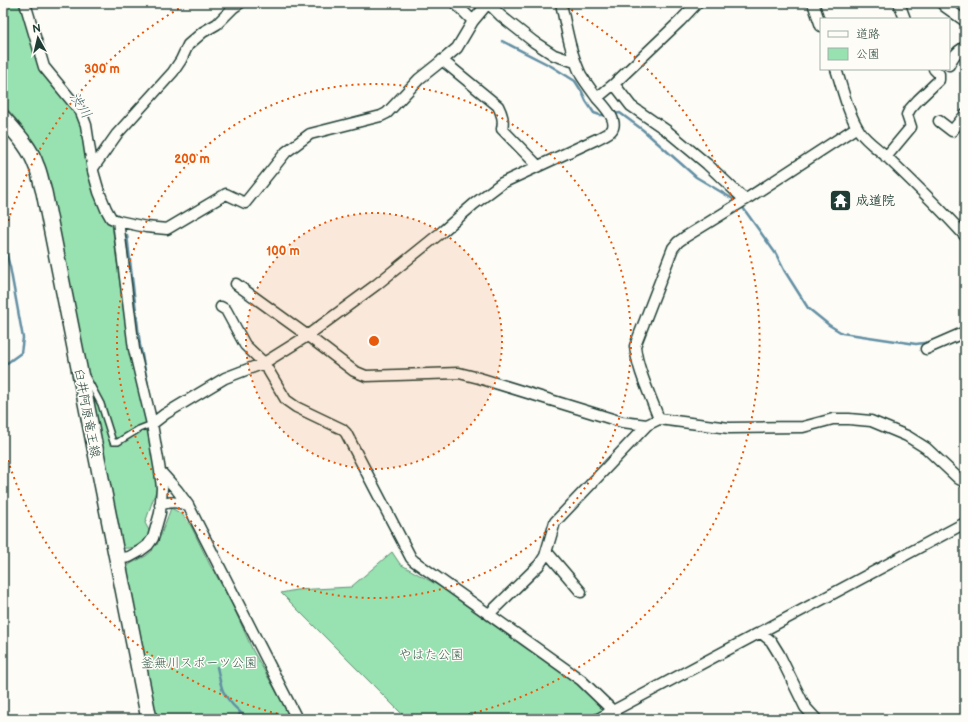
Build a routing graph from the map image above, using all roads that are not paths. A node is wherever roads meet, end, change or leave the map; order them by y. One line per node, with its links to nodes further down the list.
1 (25, 3): 27 (street)
2 (240, 3): 27 (street)
3 (455, 3): 10 (street)
4 (561, 3): 15 (street)
5 (697, 3): 19 (street)
6 (813, 3): 12 (street)
7 (898, 3): 9 (street)
8 (942, 3): 11 (street)
9 (905, 18)
10 (473, 21): 14 (street); 15 (street)
11 (965, 22)
12 (820, 23)
13 (964, 49): 16 (street)
14 (442, 60): 26 (street); 29 (street)
15 (576, 62): 20 (street)
16 (950, 63)
17 (836, 70): 24 (street)
18 (936, 73): 25 (street)
19 (614, 84): 20 (street); 28 (street)
20 (597, 98): 26 (street)
21 (965, 115): 22 (street)
22 (939, 121)
23 (7, 123): 37 (main road, 臼井阿原竜王線)
24 (857, 127): 25 (street); 28 (street)
25 (886, 157): 30 (street)
26 (538, 166): 34 (street)
27 (93, 168): 29 (street)
28 (745, 200): 38 (street)
29 (118, 221): 39 (street)
30 (965, 236)
31 (236, 284): 34 (street)
32 (221, 307): 36 (street)
33 (965, 332): 35 (street)
34 (308, 336): 36 (street); 40 (street)
35 (926, 349)
36 (264, 363): 39 (street); 49 (street)
37 (80, 374): 39 (lane); 47 (main road, 臼井阿原竜王線)
38 (659, 419): 40 (street); 42 (street)
39 (152, 424): 41 (street)
40 (647, 425): 46 (street)
41 (160, 471): 43 (street); 44 (street)
42 (965, 482)
43 (160, 505): 44 (street); 47 (street)
44 (188, 505): 53 (street)
45 (965, 524): 50 (street)
46 (547, 552): 48 (street); 49 (street)
47 (117, 559): 52 (main road, 臼井阿原竜王線)
48 (581, 592)
49 (489, 614): 51 (street)
50 (760, 632): 51 (street); 55 (street)
51 (613, 711): 54 (street)
52 (149, 719)
53 (297, 719)
54 (598, 719)
55 (816, 719)

